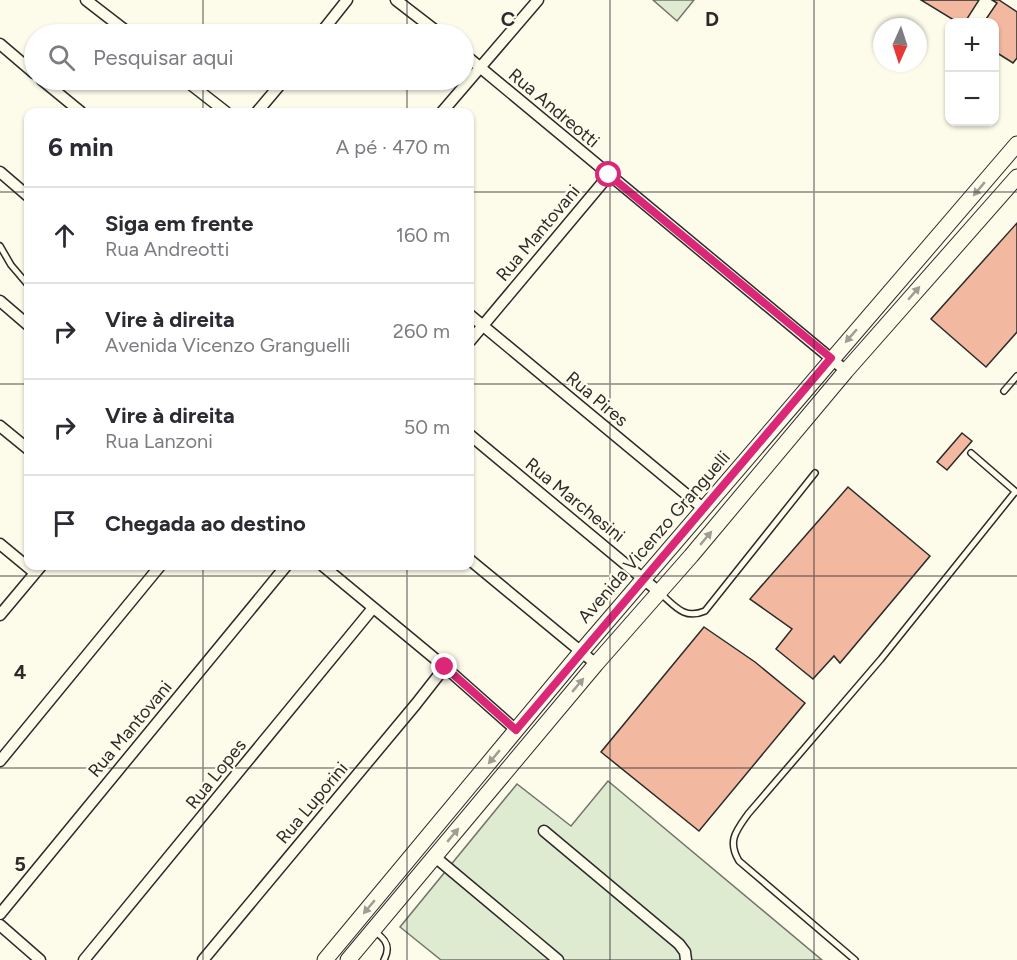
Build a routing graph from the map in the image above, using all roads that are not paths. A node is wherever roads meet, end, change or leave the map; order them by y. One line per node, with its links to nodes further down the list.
1 (86, 0): 5 (street)
2 (347, 0): 6 (street)
3 (396, 0): 7 (street)
4 (538, 0): 11 (street)
5 (117, 24)
6 (328, 24)
7 (427, 24)
8 (0, 44): 10 (street)
9 (474, 62): 11 (street, Rua Andreotti)
10 (24, 64)
11 (481, 68): 12 (street); 23 (street, Rua Andreotti)
12 (474, 76)
13 (54, 90): 17 (street)
14 (198, 90): 18 (street)
15 (276, 90): 19 (street)
16 (462, 90): 20 (street)
17 (76, 108)
18 (221, 108)
19 (260, 108)
20 (446, 108)
21 (1017, 144): 26 (street, Avenida Vicenzo Granguelli, one-way to 26)
22 (0, 172): 25 (street)
23 (609, 175): 34 (street, Rua Mantovani); 37 (street, Rua Andreotti)
24 (1017, 177): 28 (street)
25 (24, 193)
26 (932, 245): 28 (street); 32 (street, Avenida Vicenzo Granguelli)
27 (0, 246): 29 (lane)
28 (946, 257): 35 (street, one-way to 28)
29 (24, 280)
30 (0, 301): 33 (street)
31 (474, 318): 34 (street, Rua Pires)
32 (867, 318): 35 (lane); 37 (street, Avenida Vicenzo Granguelli, one-way to 37)
33 (24, 322)
34 (482, 325): 36 (street, Rua Mantovani); 47 (street, Rua Pires)
35 (882, 331): 38 (street)
36 (474, 336)
37 (831, 358): 38 (street, Rua Andreotti); 47 (street, Avenida Vicenzo Granguelli)
38 (846, 371): 56 (street, one-way to 38)
39 (1017, 376): 40 (lane)
40 (1004, 391)
41 (0, 426): 43 (street)
42 (474, 438): 55 (street, Rua Marchesini)
43 (24, 446)
44 (971, 453): 46 (lane)
45 (815, 472): 56 (lane)
46 (1016, 492): 77 (lane)
47 (704, 509): 55 (street, Avenida Vicenzo Granguelli)
48 (0, 544): 49 (street)
49 (24, 560)
50 (474, 563): 59 (street)
51 (37, 570): 58 (street)
52 (157, 570): 63 (street)
53 (283, 570): 66 (street, Rua Mantovani)
54 (328, 570): 57 (street)
55 (644, 579): 56 (street, Rua Marchesini); 59 (street, Avenida Vicenzo Granguelli)
56 (658, 592): 60 (street)
57 (373, 608): 61 (street); 70 (street, Rua Lopes)
58 (0, 615)
59 (581, 652): 60 (street); 62 (street, Avenida Vicenzo Granguelli)
60 (596, 664): 65 (street, one-way to 60)
61 (445, 667): 62 (street); 71 (street, Rua Luporini)
62 (516, 730): 72 (street, Avenida Vicenzo Granguelli, one-way to 72)
63 (0, 761)
64 (544, 831): 76 (street)
65 (435, 856): 68 (street); 75 (street)
66 (0, 914)
67 (0, 925): 69 (street)
68 (373, 930): 73 (street); 74 (lane)
69 (40, 960)
70 (84, 960)
71 (203, 960)
72 (325, 960)
73 (348, 960)
74 (384, 960)
75 (558, 960)
76 (686, 960)
77 (855, 960)

